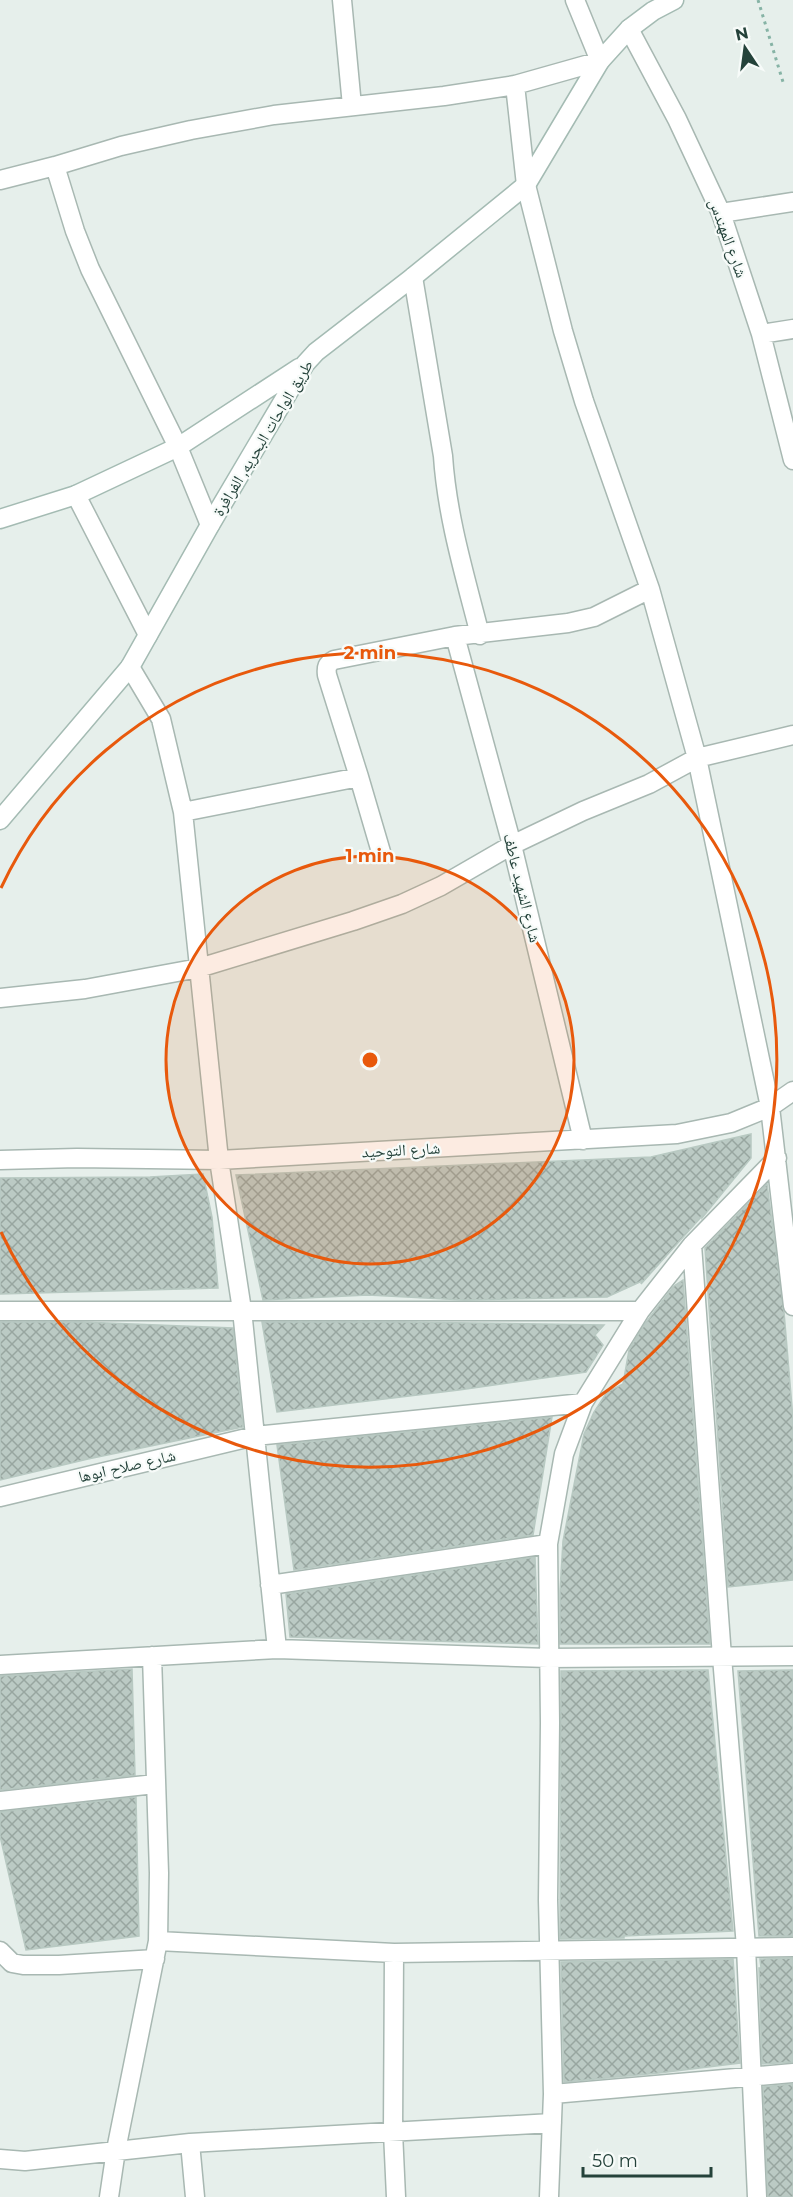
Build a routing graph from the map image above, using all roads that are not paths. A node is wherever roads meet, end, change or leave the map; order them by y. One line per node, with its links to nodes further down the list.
1 (342, 0): 7 (street)
2 (574, 0): 5 (street)
3 (674, 0): 4 (street, طريق الواحات البحريه, الفرافرة)
4 (630, 29): 5 (street, طريق الواحات البحريه, الفرافرة); 12 (street, شارع المهندس)
5 (600, 61): 6 (street); 10 (street, طريق الواحات البحريه, الفرافرة)
6 (515, 85): 7 (street); 10 (street)
7 (352, 106): 8 (street)
8 (55, 166): 9 (street); 17 (street)
9 (0, 180)
10 (526, 185): 13 (street, طريق الواحات البحريه, الفرافرة); 22 (street)
11 (793, 202): 12 (street)
12 (721, 213): 15 (street, شارع المهندس)
13 (413, 278): 16 (street, طريق الواحات البحريه, الفرافرة); 23 (street)
14 (793, 328): 15 (street)
15 (761, 334): 18 (street, شارع المهندس)
16 (305, 364): 17 (street); 21 (street, طريق الواحات البحريه, الفرافرة)
17 (178, 447): 19 (street); 21 (street)
18 (793, 460)
19 (76, 495): 20 (street); 24 (street)
20 (0, 519)
21 (210, 525): 24 (street, طريق الواحات البحريه, الفرافرة)
22 (650, 589): 23 (street); 28 (street)
23 (480, 634): 25 (street)
24 (148, 635): 26 (street, طريق الواحات البحريه, الفرافرة)
25 (455, 636): 29 (street); 32 (street, شارع الشهيد عاطف)
26 (130, 667): 30 (street); 31 (street, طريق الواحات البحريه, الفرافرة)
27 (793, 735): 28 (street)
28 (697, 758): 32 (street); 37 (street)
29 (358, 777): 30 (street); 33 (street)
30 (183, 812): 34 (street)
31 (0, 820)
32 (512, 845): 34 (street); 38 (street, شارع الشهيد عاطف)
33 (381, 852)
34 (199, 968): 35 (street); 41 (street)
35 (0, 998)
36 (793, 1090): 37 (street, شارع التوحيد)
37 (770, 1107): 38 (street, شارع التوحيد); 39 (street)
38 (583, 1140): 41 (street, شارع التوحيد)
39 (777, 1158): 42 (street); 43 (street)
40 (0, 1160): 41 (street, شارع التوحيد)
41 (219, 1160): 44 (street)
42 (692, 1245): 46 (street); 55 (street)
43 (793, 1306)
44 (242, 1310): 45 (street); 46 (street); 48 (street)
45 (0, 1311)
46 (640, 1311): 47 (street)
47 (583, 1403): 48 (street, شارع صلاح ابوها); 50 (street)
48 (255, 1436): 49 (street, شارع صلاح ابوها); 51 (street)
49 (0, 1497)
50 (548, 1544): 51 (street); 56 (street)
51 (270, 1585): 52 (street)
52 (277, 1649): 53 (street); 56 (street)
53 (152, 1656): 57 (street); 58 (street)
54 (793, 1656): 55 (street)
55 (722, 1657): 56 (street); 60 (street)
56 (548, 1658): 64 (street)
57 (0, 1665)
58 (155, 1784): 59 (street); 62 (street)
59 (0, 1801)
60 (746, 1947): 61 (street); 64 (street); 67 (street)
61 (793, 1947)
62 (157, 1950): 63 (street); 65 (street); 72 (street)
63 (0, 1951)
64 (549, 1951): 65 (street); 68 (street)
65 (394, 1953): 70 (street)
66 (793, 2073): 67 (street)
67 (752, 2077): 68 (street); 78 (street)
68 (553, 2094): 69 (street)
69 (552, 2122): 70 (street); 77 (street)
70 (393, 2132): 71 (street); 76 (street)
71 (190, 2143): 72 (street); 75 (street)
72 (116, 2151): 73 (street); 74 (street)
73 (0, 2159)
74 (109, 2197)
75 (195, 2197)
76 (396, 2197)
77 (549, 2197)
78 (757, 2197)

